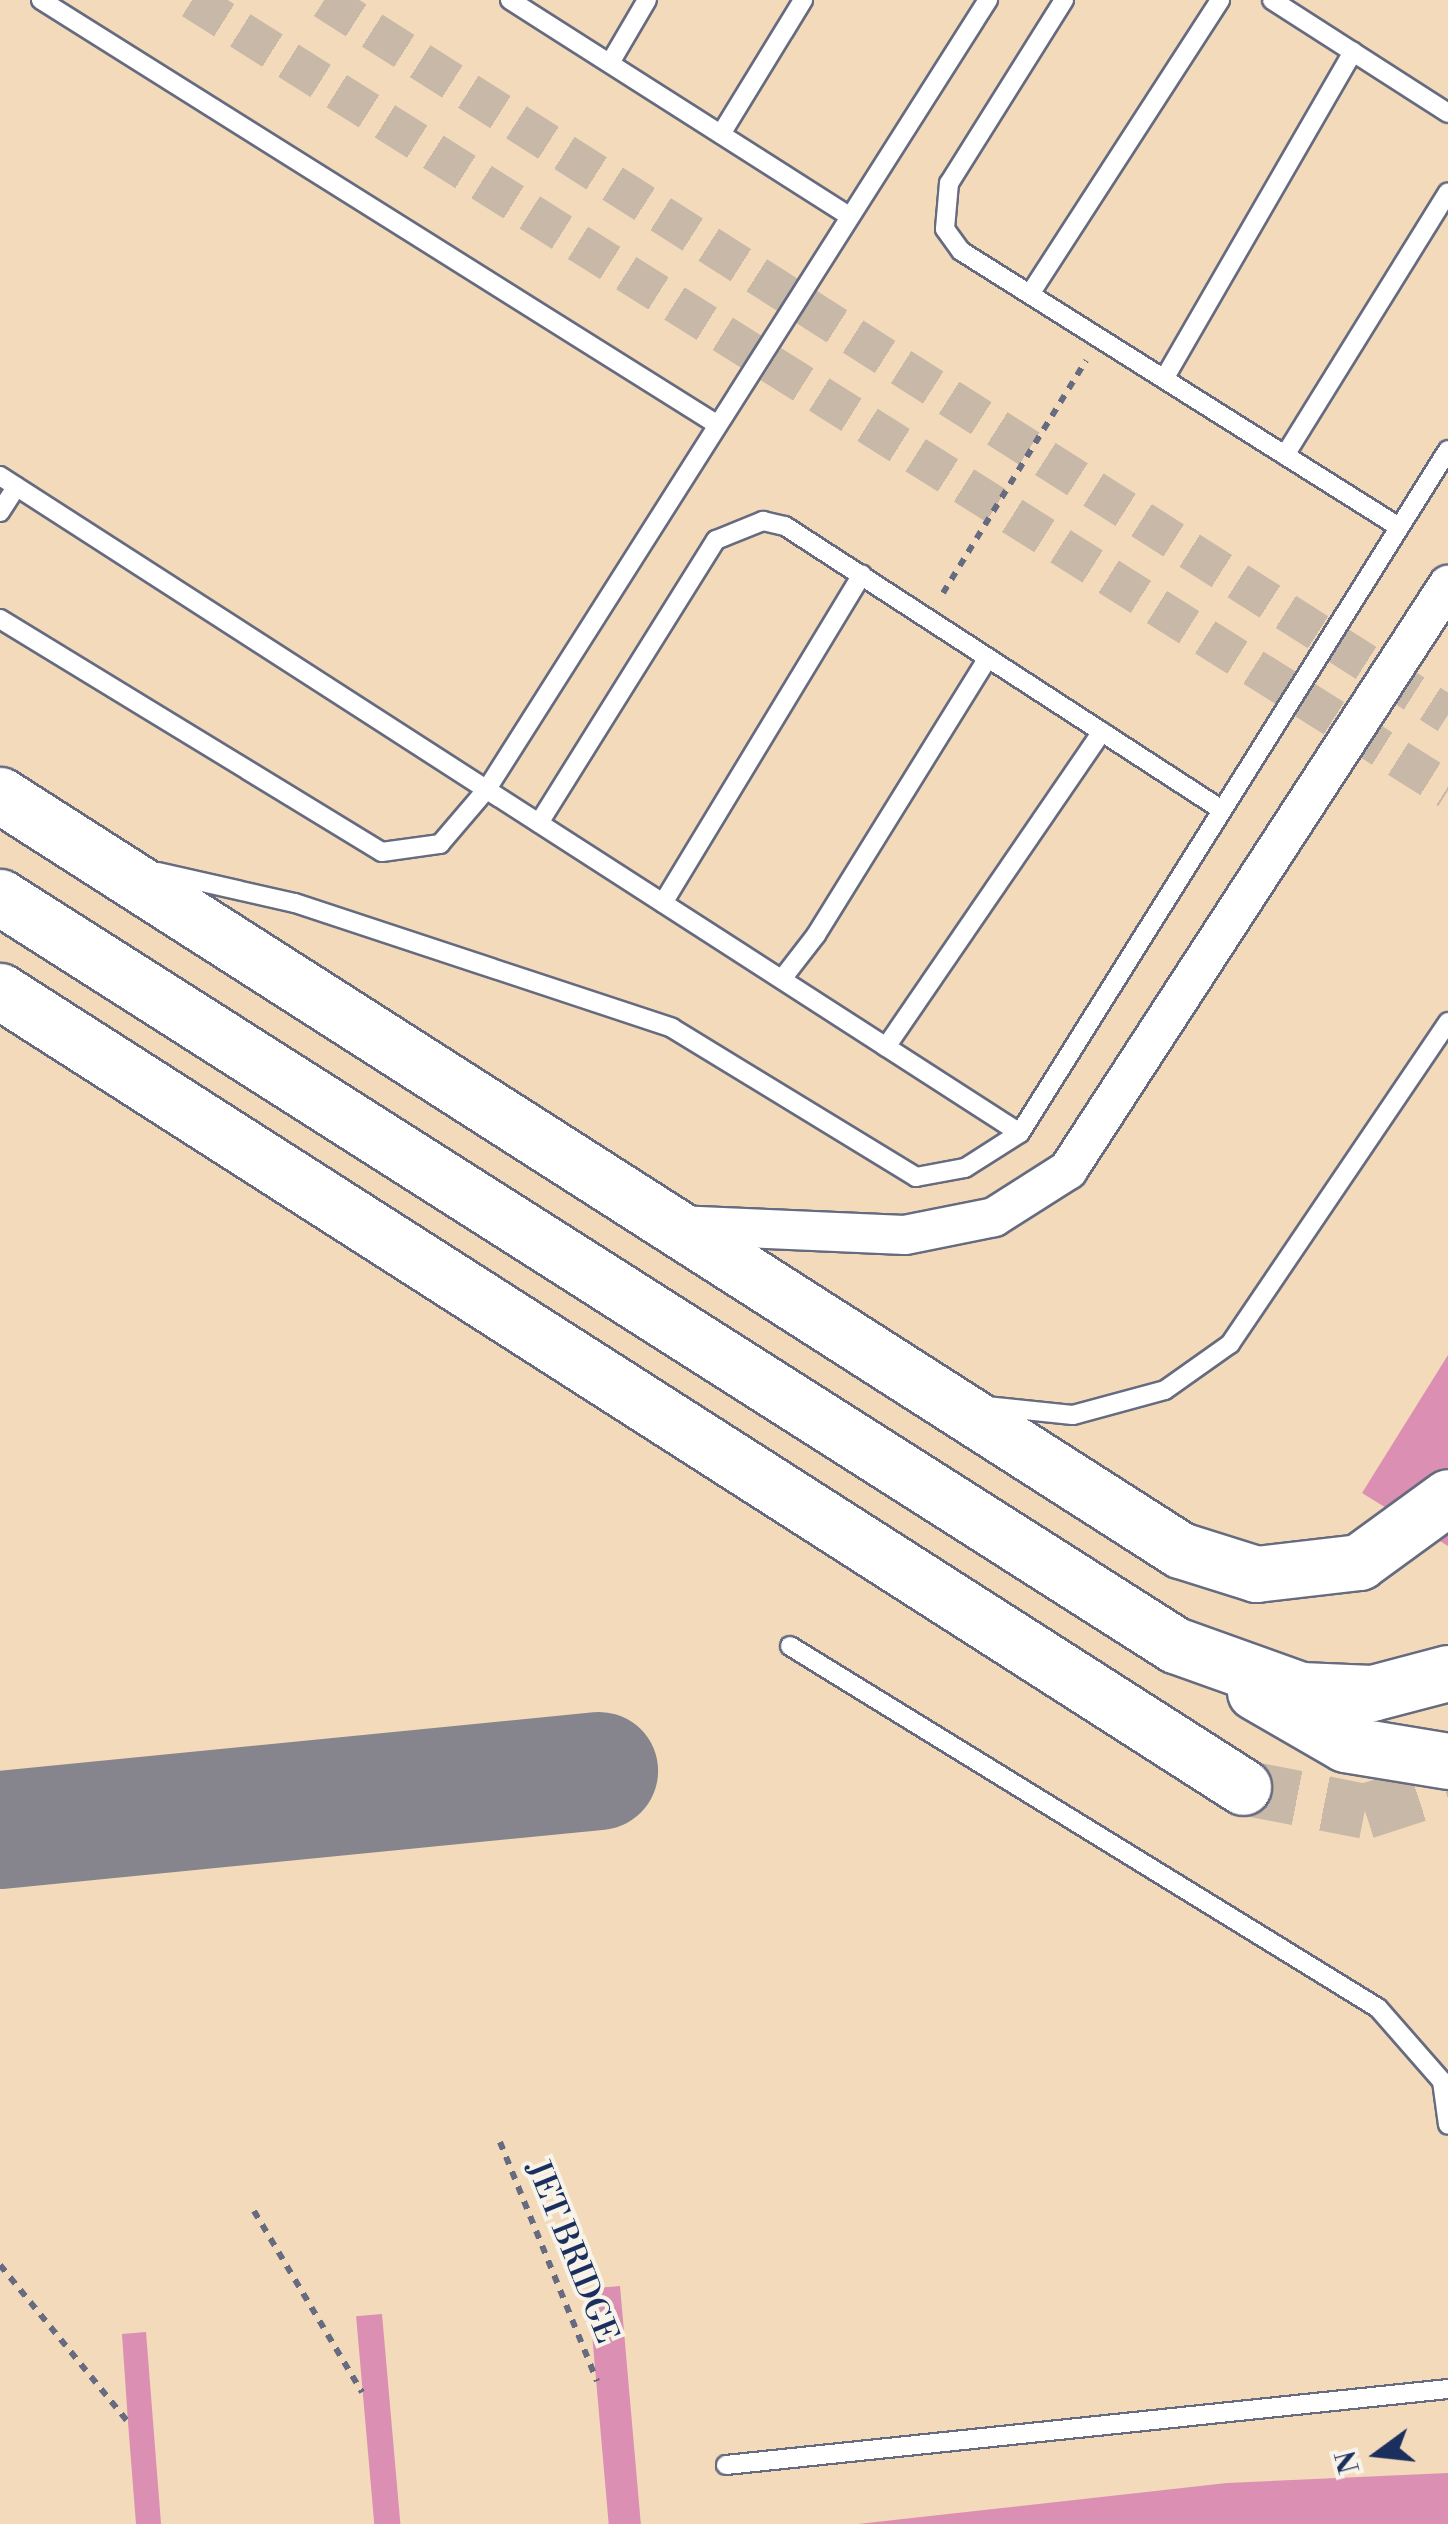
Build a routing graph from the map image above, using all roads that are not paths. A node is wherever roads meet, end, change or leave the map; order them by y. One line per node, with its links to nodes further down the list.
1 (41, 0): 17 (lane)
2 (510, 0): 10 (lane)
3 (647, 0): 10 (lane)
4 (803, 0): 12 (lane)
5 (988, 0): 14 (lane)
6 (1064, 0): 15 (lane)
7 (1220, 0): 15 (lane)
8 (1272, 0): 9 (lane)
9 (1352, 52): 11 (lane); 16 (lane)
10 (610, 63): 12 (lane)
11 (1448, 112)
12 (720, 134): 14 (lane)
13 (1448, 192): 19 (lane)
14 (850, 217): 17 (lane)
15 (1030, 294): 16 (lane)
16 (1164, 379): 19 (lane)
17 (718, 425): 28 (lane)
18 (1448, 450): 22 (lane)
19 (1285, 455): 22 (lane)
20 (8, 482): 21 (lane); 28 (lane)
21 (0, 512)
22 (1400, 527): 30 (lane)
23 (862, 575): 26 (lane); 31 (lane); 33 (lane)
24 (1448, 586): 40 (street)
25 (0, 619): 28 (lane)
26 (988, 658): 27 (lane); 35 (lane)
27 (1102, 732): 30 (lane); 38 (lane)
28 (486, 789): 31 (lane)
29 (0, 795): 32 (main road)
30 (1222, 810): 39 (lane)
31 (539, 823): 33 (lane)
32 (98, 858): 39 (lane); 40 (main road)
33 (663, 903): 35 (lane)
34 (18, 908): 43 (main road)
35 (782, 980): 38 (lane)
36 (0, 991): 47 (main road)
37 (1448, 1022): 41 (lane)
38 (886, 1047): 39 (lane)
39 (1020, 1133)
40 (674, 1225): 41 (main road)
41 (951, 1403): 42 (main road)
42 (1448, 1497)
43 (1175, 1645): 45 (main road); 46 (main road)
44 (790, 1646): 48 (lane)
45 (1448, 1673)
46 (1448, 1760)
47 (1242, 1787)
48 (1448, 2125)
49 (1448, 2389): 50 (lane)
50 (726, 2465)

